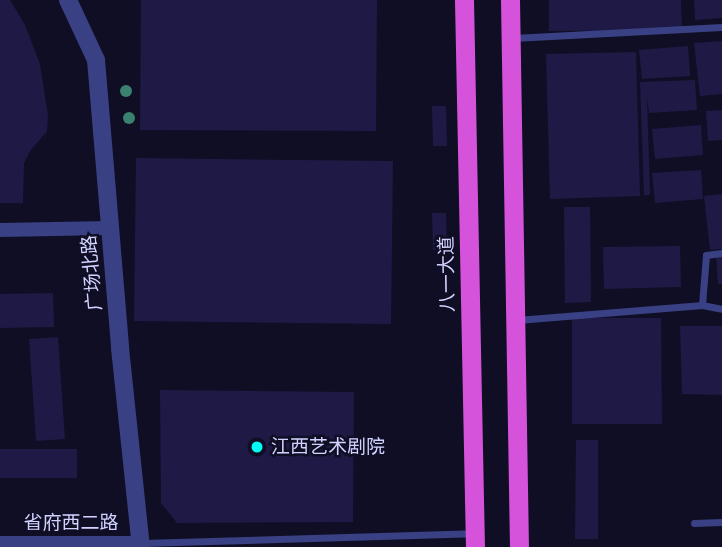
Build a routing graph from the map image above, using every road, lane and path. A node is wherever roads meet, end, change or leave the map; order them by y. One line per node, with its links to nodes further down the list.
1 (68, 0): 6 (street, 广场北路)
2 (464, 0): 14 (highway, 八一大道)
3 (510, 0): 5 (highway)
4 (722, 27): 5 (lane)
5 (511, 38): 11 (highway)
6 (109, 228): 7 (street); 16 (street, 广场北路)
7 (0, 230)
8 (722, 253): 9 (lane)
9 (702, 305): 10 (lane); 11 (lane)
10 (722, 309)
11 (515, 320): 17 (highway)
12 (722, 522): 13 (lane)
13 (694, 523)
14 (475, 540): 16 (lane)
15 (0, 542): 16 (street, 省府西二路)
16 (141, 545)
17 (519, 547)

